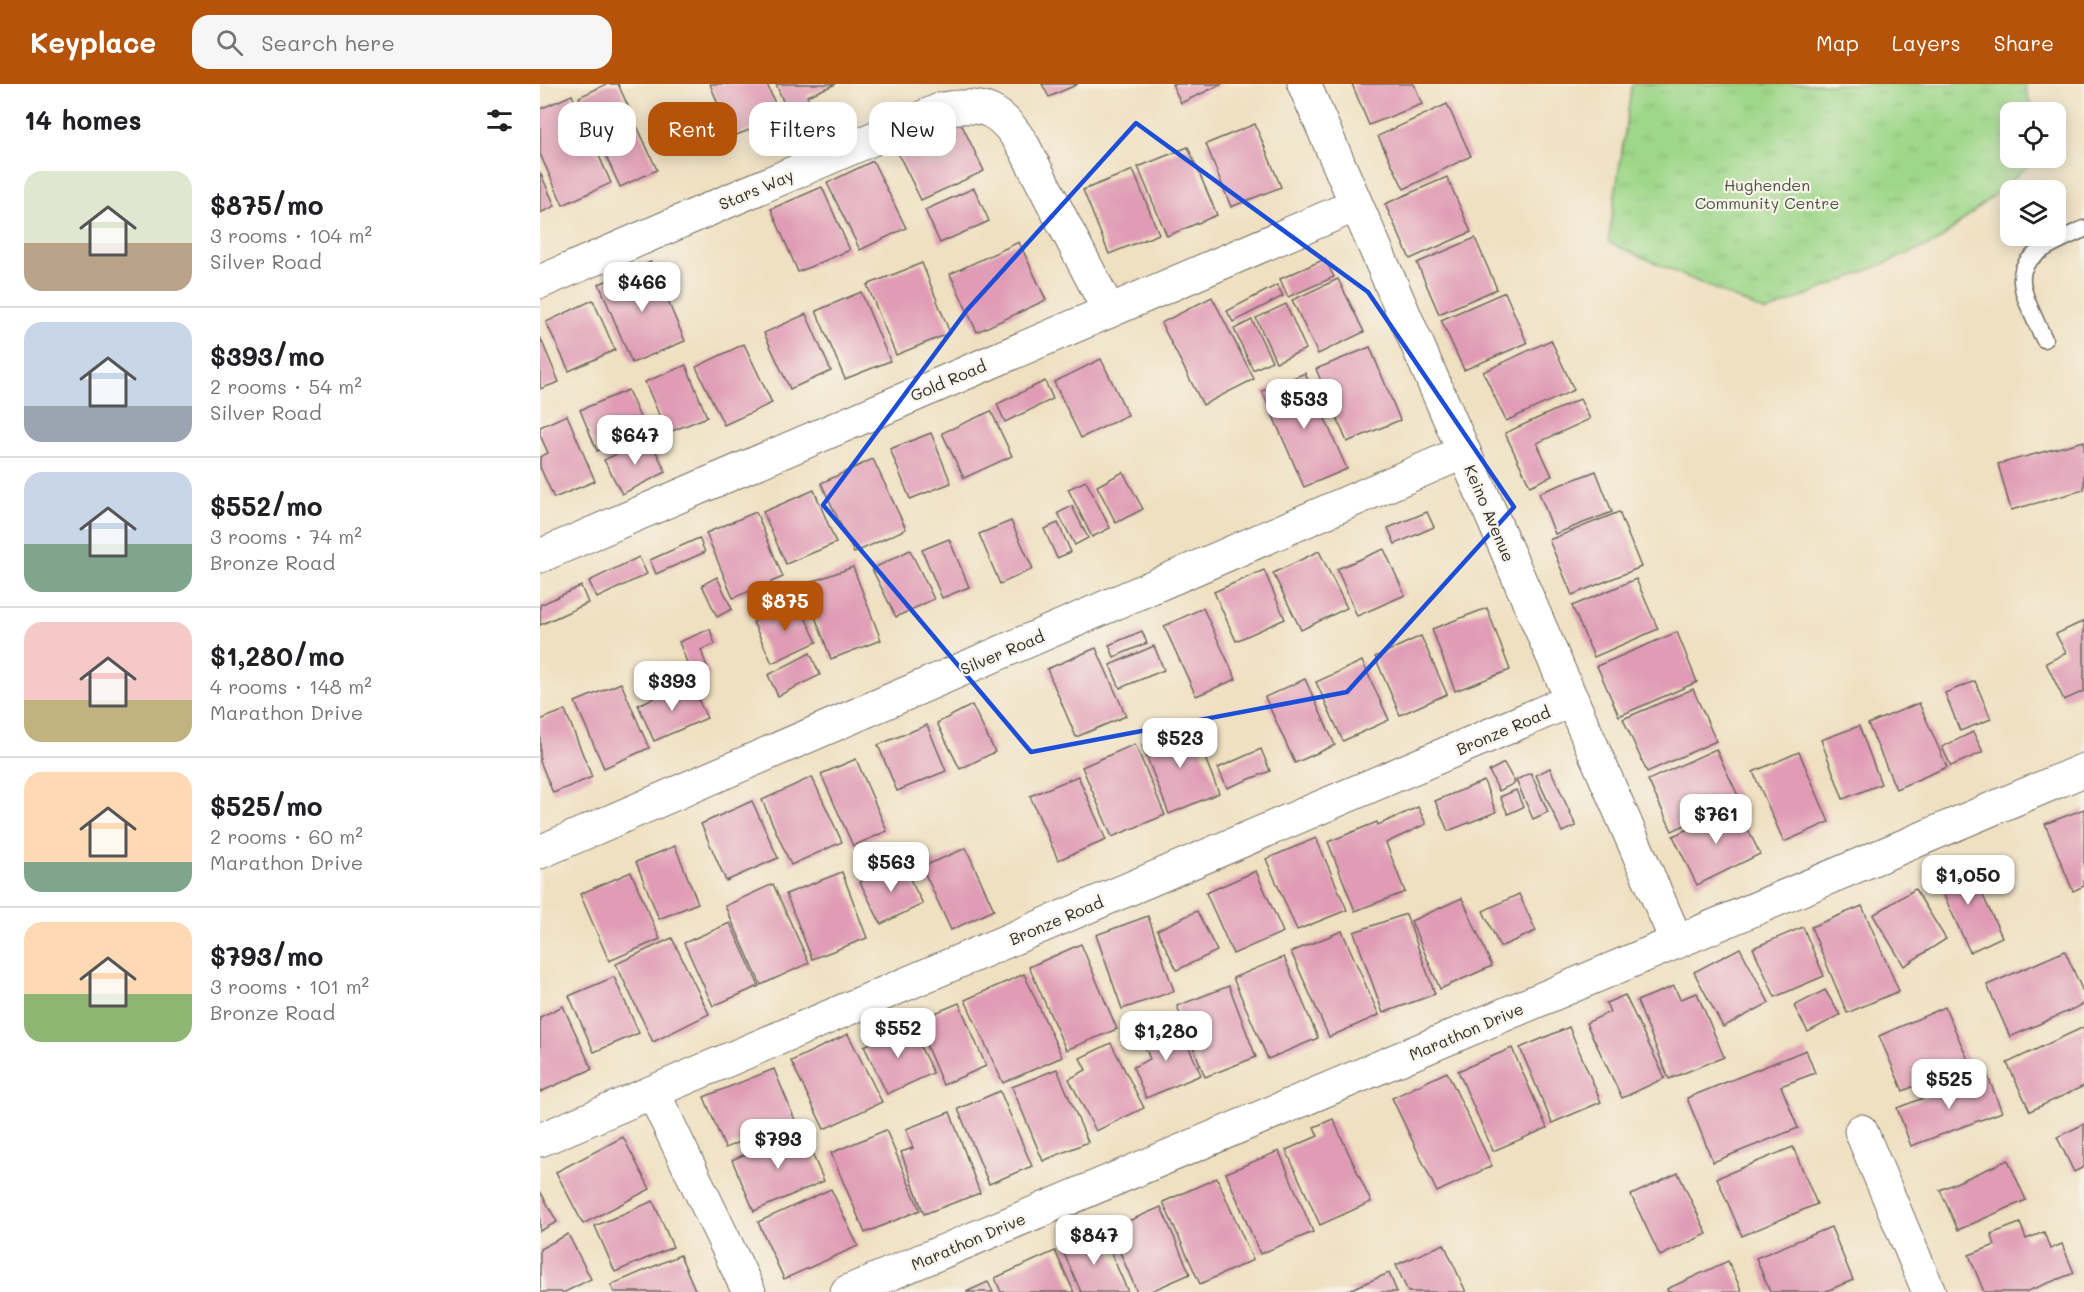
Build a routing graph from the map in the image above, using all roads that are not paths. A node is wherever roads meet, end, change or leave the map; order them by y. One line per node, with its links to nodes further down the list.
1 (1304, 84): 2 (street, Keino Avenue)
2 (1356, 205): 5 (street, Gold Road); 7 (street, Keino Avenue)
3 (2084, 229): 6 (lane)
4 (540, 282): 5 (street, Stars Way)
5 (1109, 311): 8 (street, Gold Road)
6 (2044, 339)
7 (1464, 452): 9 (street, Keino Avenue); 11 (street, Silver Road)
8 (540, 556)
9 (1572, 700): 12 (street, Keino Avenue); 13 (street, Bronze Road)
10 (2084, 770): 12 (street, Marathon Drive)
11 (540, 852)
12 (1677, 942): 17 (street, Marathon Drive)
13 (653, 1092): 15 (street, Bronze Road); 16 (street)
14 (1861, 1131): 18 (street)
15 (540, 1140)
16 (749, 1292)
17 (847, 1292)
18 (1929, 1292)

